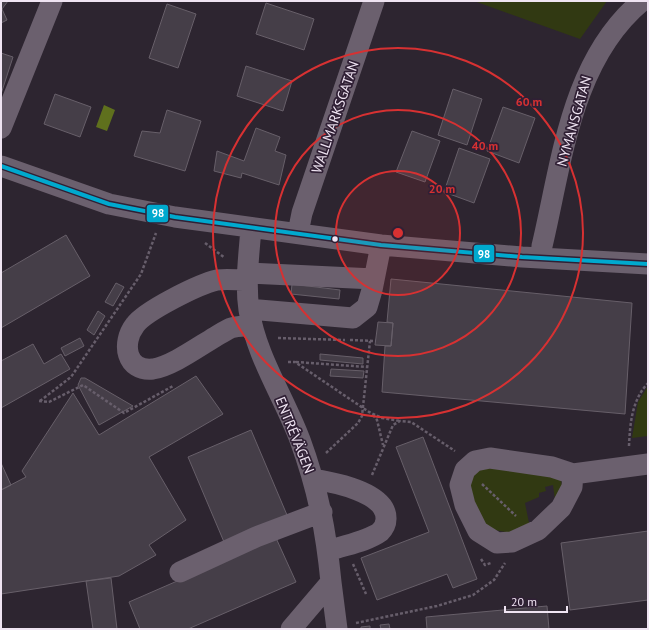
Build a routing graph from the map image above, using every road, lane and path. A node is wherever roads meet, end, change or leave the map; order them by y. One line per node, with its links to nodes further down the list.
1 (52, 1): 4 (street)
2 (374, 1): 8 (street, WALLMARKSGATAN)
3 (642, 1): 10 (street, NYMANSGATAN)
4 (1, 128)
5 (1, 166): 6 (street)
6 (251, 228): 8 (street); 12 (street, ENTRÉVÄGEN)
7 (157, 231): 21 (path)
8 (298, 233): 9 (street)
9 (381, 245): 10 (street); 13 (street)
10 (542, 258): 11 (street)
11 (648, 264)
12 (247, 276): 13 (street); 14 (street, ENTRÉVÄGEN); 14 (street)
13 (374, 279): 14 (street)
14 (252, 324): 15 (path); 30 (street, ENTRÉVÄGEN)
15 (370, 341): 16 (path); 19 (path)
16 (376, 341)
17 (284, 362): 18 (path)
18 (295, 362): 19 (path); 22 (path)
19 (367, 367): 22 (path)
20 (648, 383): 28 (path)
21 (65, 393)
22 (364, 408): 23 (path); 26 (path)
23 (369, 412): 24 (path); 25 (path)
24 (400, 421): 25 (path); 27 (path)
25 (383, 446): 31 (path)
26 (323, 457)
27 (470, 465): 29 (street); 33 (path); 34 (street)
28 (639, 465): 29 (street)
29 (573, 474): 33 (street)
30 (313, 479): 31 (street); 32 (street, ENTRÉVÄGEN)
31 (365, 493): 35 (street)
32 (322, 512): 35 (street, ENTRÉVÄGEN); 36 (street)
33 (533, 533): 34 (street)
34 (512, 542): 39 (path)
35 (337, 548): 37 (street, ENTRÉVÄGEN); 38 (path)
36 (180, 572)
37 (331, 582): 39 (street, ENTRÉVÄGEN); 40 (street)
38 (366, 594)
39 (337, 628)
40 (291, 629)

